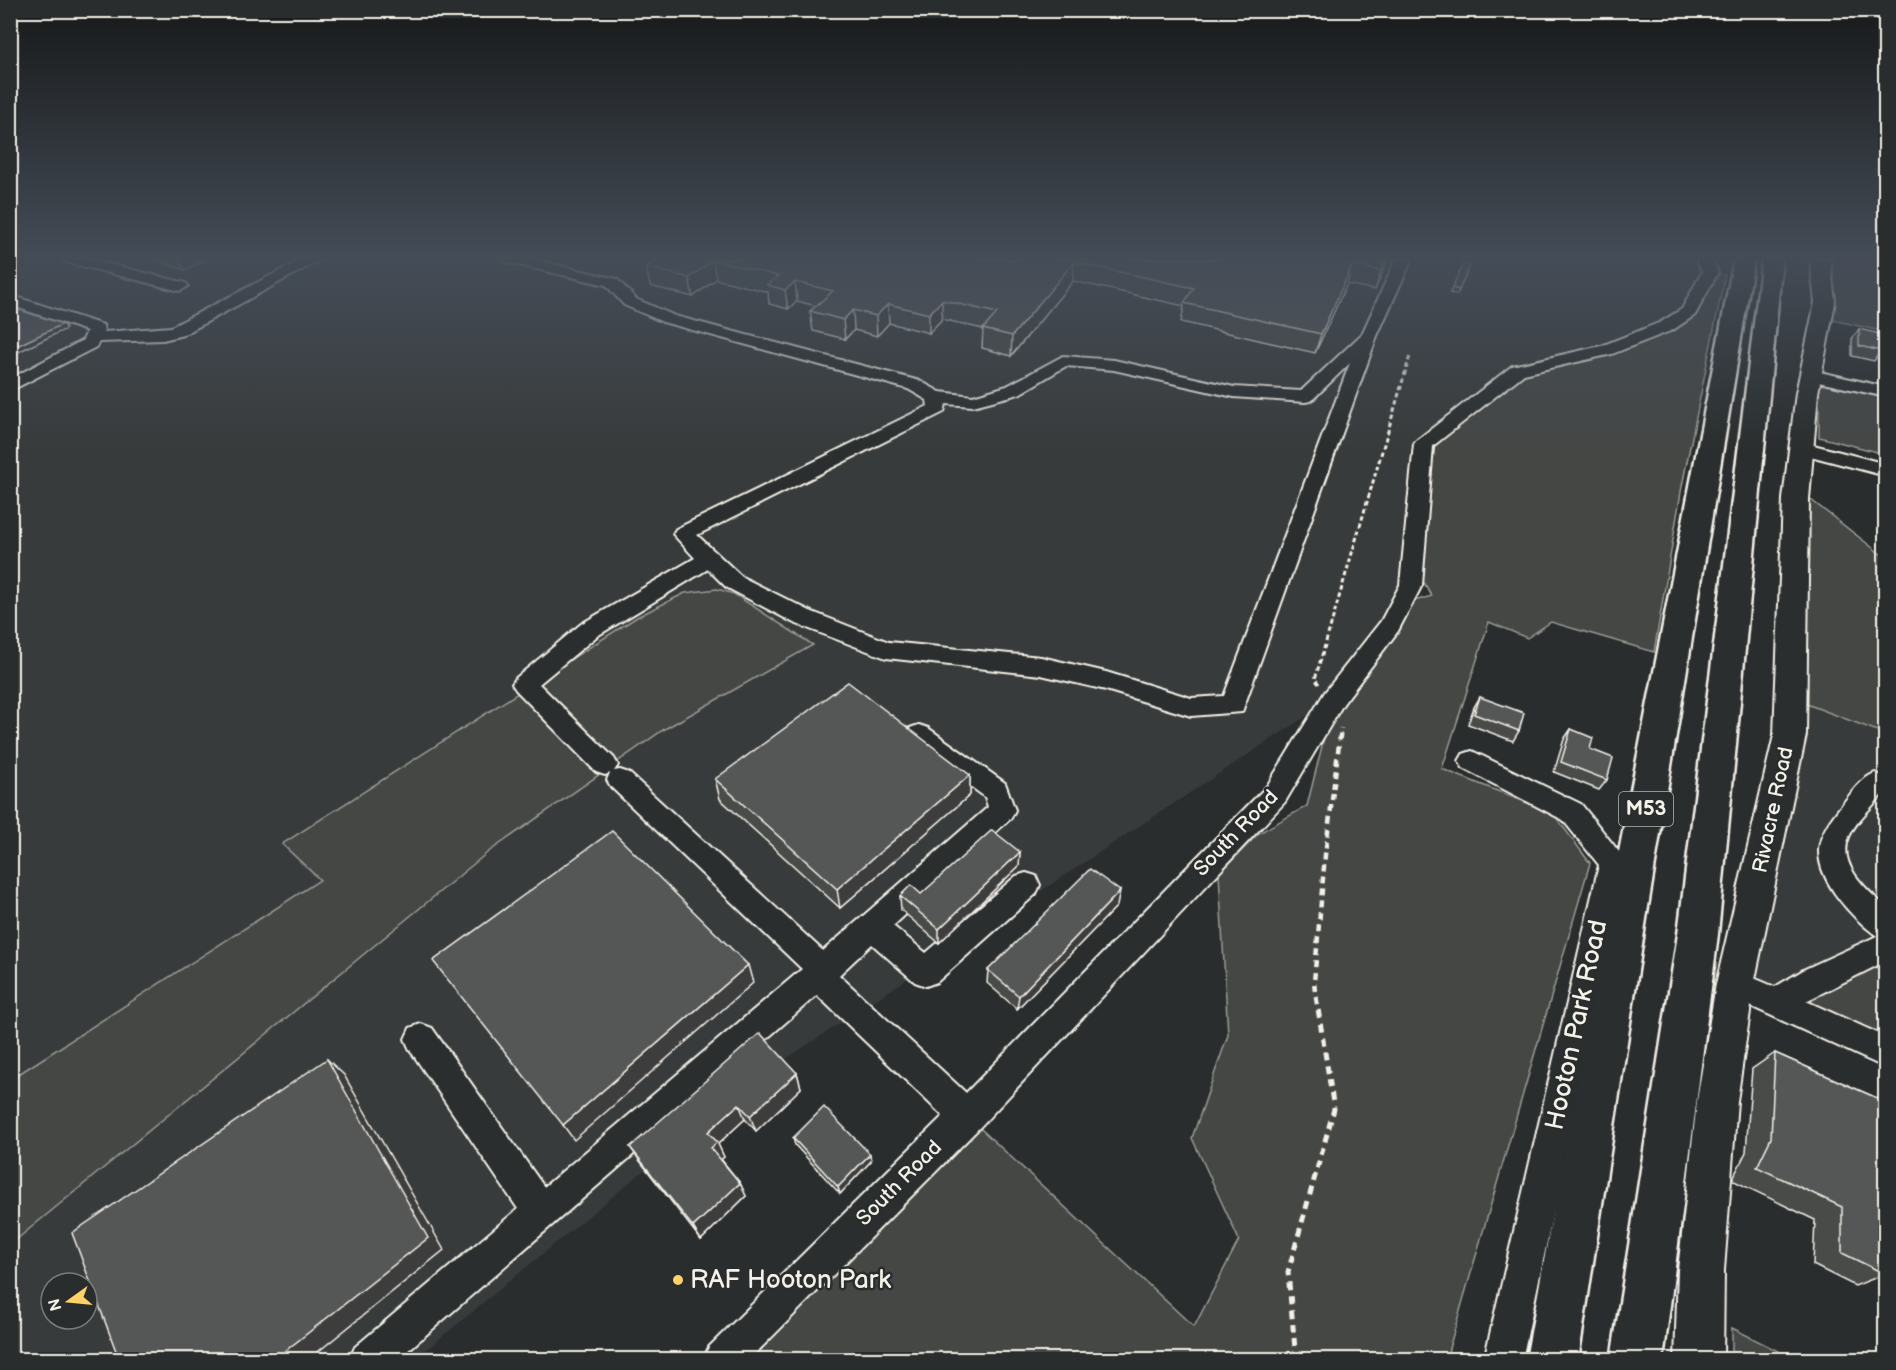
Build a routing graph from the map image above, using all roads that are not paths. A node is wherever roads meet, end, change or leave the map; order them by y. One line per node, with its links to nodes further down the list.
1 (79, 323): 10 (street)
2 (192, 323): 10 (street)
3 (684, 323): 14 (street)
4 (1375, 323): 9 (street)
5 (1672, 323): 30 (street, South Road)
6 (1733, 323): 35 (highway, M53)
7 (1765, 323): 36 (highway)
8 (1821, 323): 11 (main road, Rivacre Road)
9 (1369, 336): 14 (street); 17 (street)
10 (94, 337): 12 (street)
11 (1810, 375): 13 (street); 15 (main road, Rivacre Road)
12 (10, 386)
13 (1886, 392)
14 (936, 397): 17 (street)
15 (1802, 448): 16 (street); 26 (main road, Rivacre Road)
16 (1886, 470)
17 (709, 559): 25 (street)
18 (919, 735): 22 (street)
19 (1472, 761): 34 (street, Hooton Park Road)
20 (1875, 784): 23 (street)
21 (1026, 885): 22 (street)
22 (872, 926): 25 (street)
23 (1886, 926)
24 (1886, 946): 27 (street)
25 (820, 972): 30 (street); 31 (street)
26 (1736, 984): 27 (street); 37 (main road, Rivacre Road)
27 (1776, 1003): 29 (street)
28 (421, 1039): 31 (street)
29 (1886, 1053)
30 (967, 1116): 33 (street, South Road)
31 (541, 1212): 32 (street)
32 (368, 1359)
33 (722, 1359)
34 (1503, 1359)
35 (1551, 1359)
36 (1637, 1359)
37 (1699, 1359)

